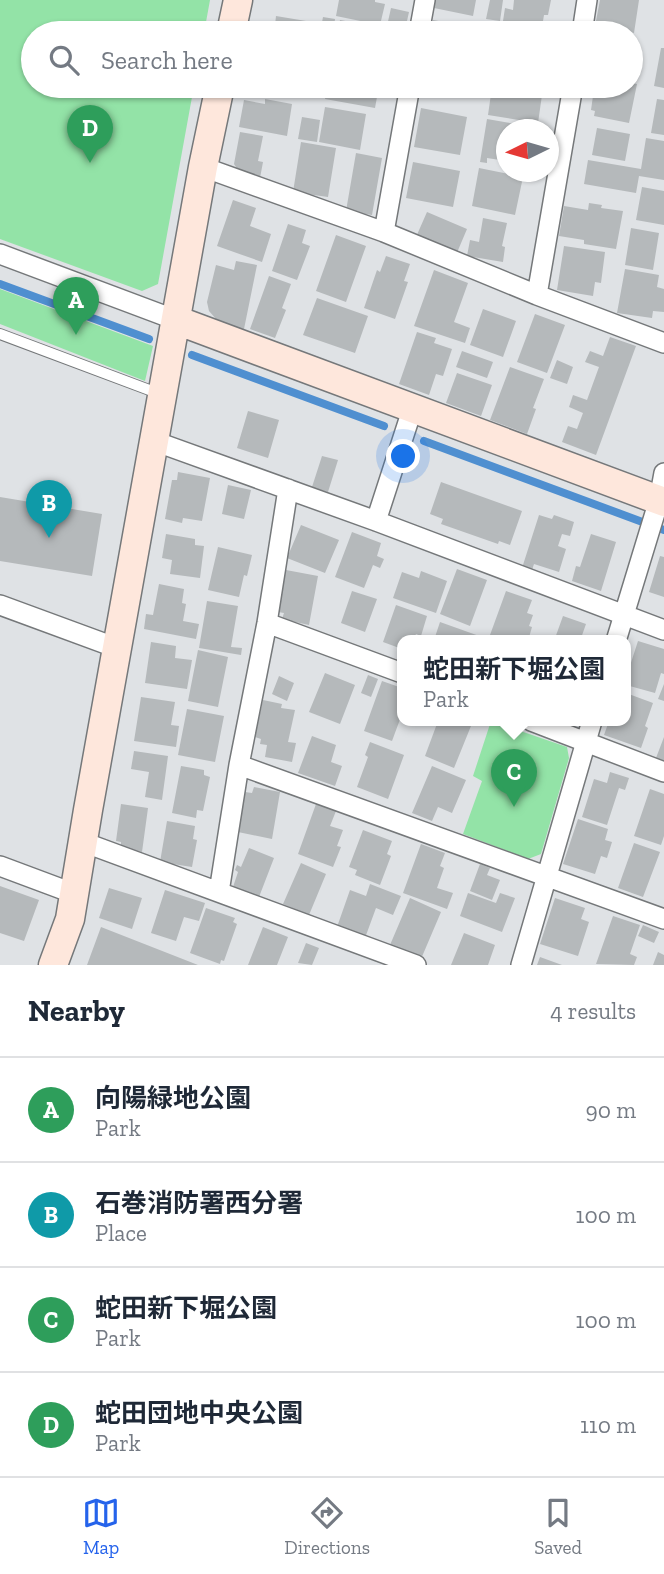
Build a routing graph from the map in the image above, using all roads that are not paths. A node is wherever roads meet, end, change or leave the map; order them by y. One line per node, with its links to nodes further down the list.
1 (238, 0): 4 (street)
2 (425, 0): 5 (street)
3 (587, 0): 6 (street)
4 (234, 21)
5 (421, 21)
6 (584, 21)
7 (217, 98): 10 (street)
8 (408, 98): 11 (street)
9 (571, 98): 13 (street)
10 (203, 167): 11 (street); 14 (street)
11 (384, 232): 13 (street)
12 (0, 254): 14 (street)
13 (537, 295): 16 (street)
14 (176, 320): 17 (street); 18 (street)
15 (0, 334): 17 (lane)
16 (664, 343)
17 (163, 394): 19 (street)
18 (413, 407): 22 (street); 23 (street)
19 (154, 441): 21 (street); 29 (street)
20 (664, 473): 22 (street)
21 (288, 489): 23 (street); 26 (street)
22 (661, 501): 25 (street)
23 (376, 522): 25 (street)
24 (0, 605): 29 (street)
25 (624, 615): 27 (street); 28 (street)
26 (267, 622): 30 (street); 34 (street)
27 (664, 630)
28 (618, 635)
29 (117, 648): 36 (street)
30 (397, 671)
31 (544, 726): 33 (street)
32 (590, 726): 33 (street)
33 (585, 742): 35 (street); 38 (street)
34 (239, 765): 38 (street); 39 (street)
35 (664, 772)
36 (83, 842): 39 (street); 40 (street)
37 (0, 866): 40 (street)
38 (546, 877): 41 (street); 44 (street)
39 (219, 892): 43 (street)
40 (75, 894): 42 (street)
41 (664, 919)
42 (53, 965)
43 (416, 965)
44 (521, 965)

